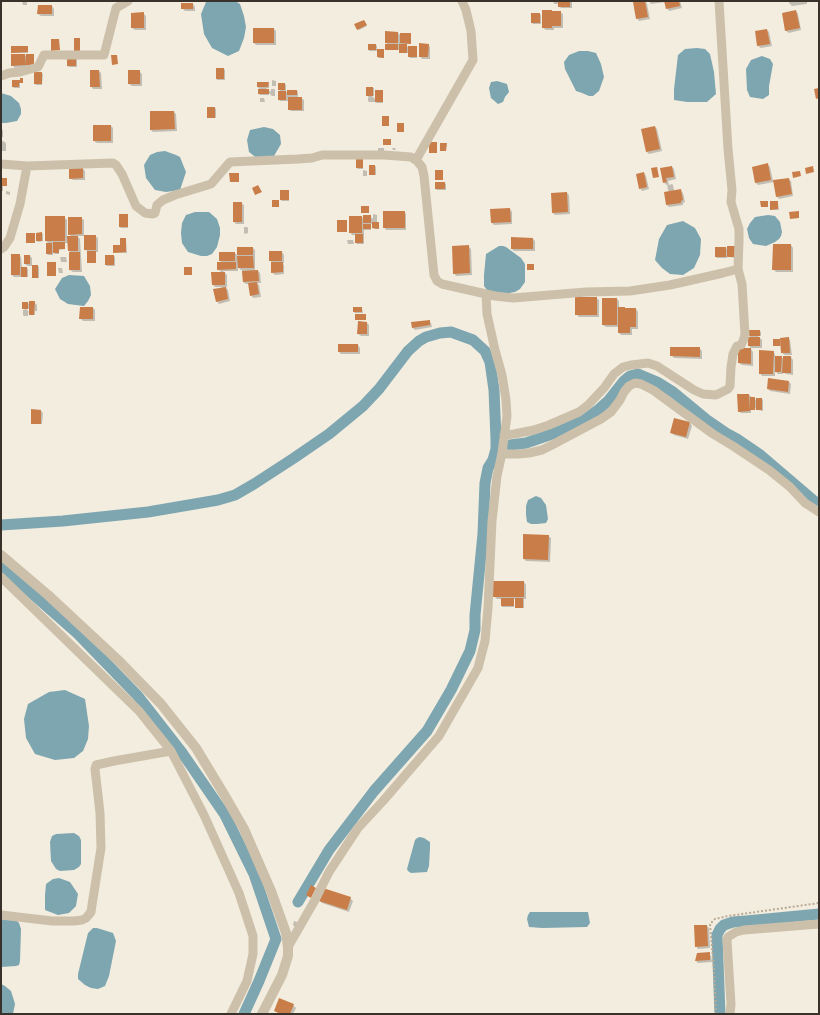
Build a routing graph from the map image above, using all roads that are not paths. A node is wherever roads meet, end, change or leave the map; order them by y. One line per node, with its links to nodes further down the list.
1 (128, 1): 4 (street)
2 (462, 1): 5 (street)
3 (720, 1): 9 (street)
4 (1, 76)
5 (416, 160): 7 (street); 10 (street)
6 (1, 164): 7 (street)
7 (27, 166): 8 (street)
8 (1, 249)
9 (738, 269): 10 (street); 11 (street)
10 (486, 294): 11 (street)
11 (504, 435): 12 (street)
12 (502, 453): 13 (street); 19 (street)
13 (819, 512)
14 (1, 555): 19 (street)
15 (1, 577): 16 (street)
16 (171, 751): 17 (street); 20 (street)
17 (1, 915)
18 (819, 924): 22 (street)
19 (288, 947): 21 (street)
20 (231, 1014)
21 (262, 1014)
22 (730, 1014)

